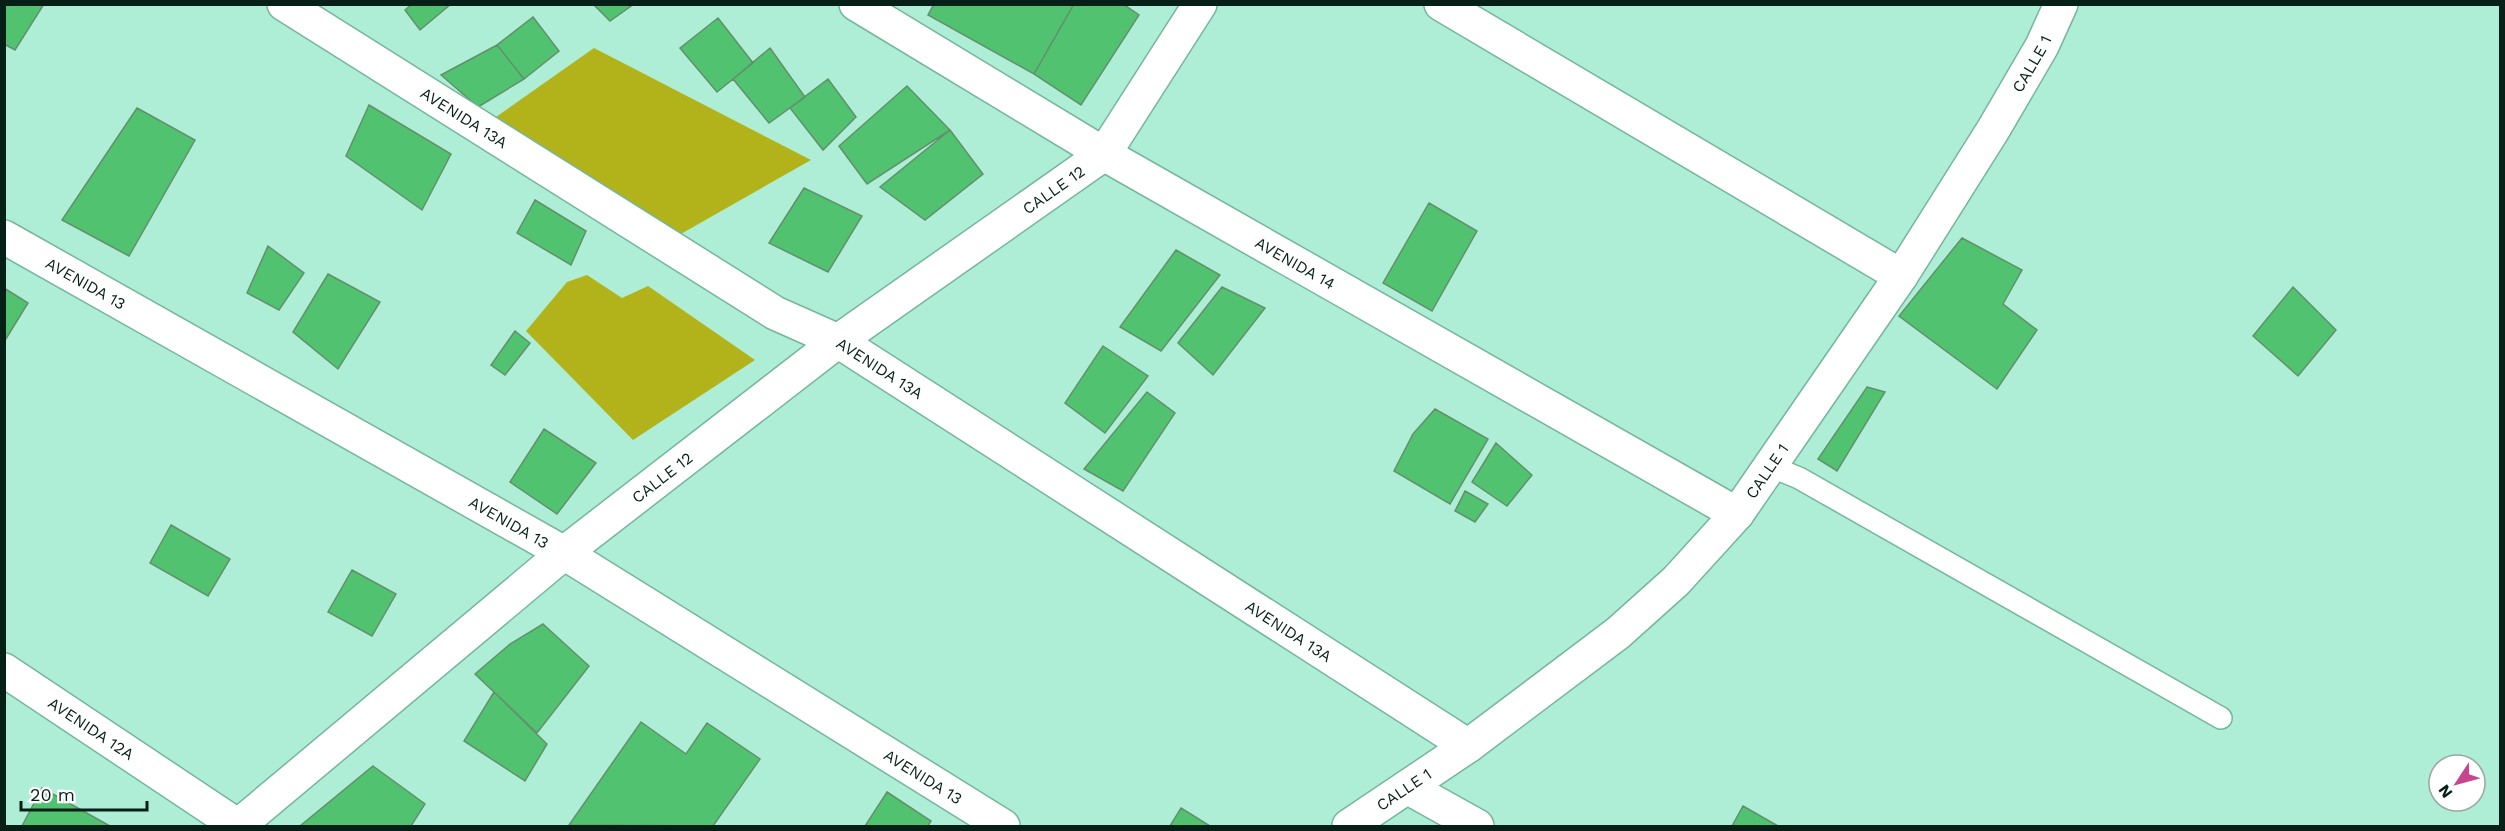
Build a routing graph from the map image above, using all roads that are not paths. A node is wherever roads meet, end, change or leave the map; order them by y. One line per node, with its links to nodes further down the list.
1 (284, 4): 9 (street, AVENIDA 13A)
2 (856, 4): 6 (street, AVENIDA 14)
3 (1200, 4): 6 (street)
4 (1441, 4): 8 (street)
5 (2061, 4): 8 (street, CALLE 1)
6 (1104, 154): 9 (street, CALLE 12); 11 (street, AVENIDA 14)
7 (4, 237): 12 (street, AVENIDA 13)
8 (1901, 276): 10 (street, CALLE 1)
9 (838, 341): 12 (street, CALLE 12); 15 (street, AVENIDA 13A)
10 (1770, 466): 11 (street, CALLE 1); 14 (lane)
11 (1737, 514): 15 (street, CALLE 1)
12 (564, 554): 17 (street, CALLE 12); 18 (street, AVENIDA 13)
13 (4, 670): 17 (street, AVENIDA 12A)
14 (2221, 718)
15 (1468, 746): 16 (street, CALLE 1)
16 (1407, 787): 19 (street, CALLE 1); 20 (street)
17 (238, 826)
18 (1003, 826)
19 (1349, 826)
20 (1477, 826)

